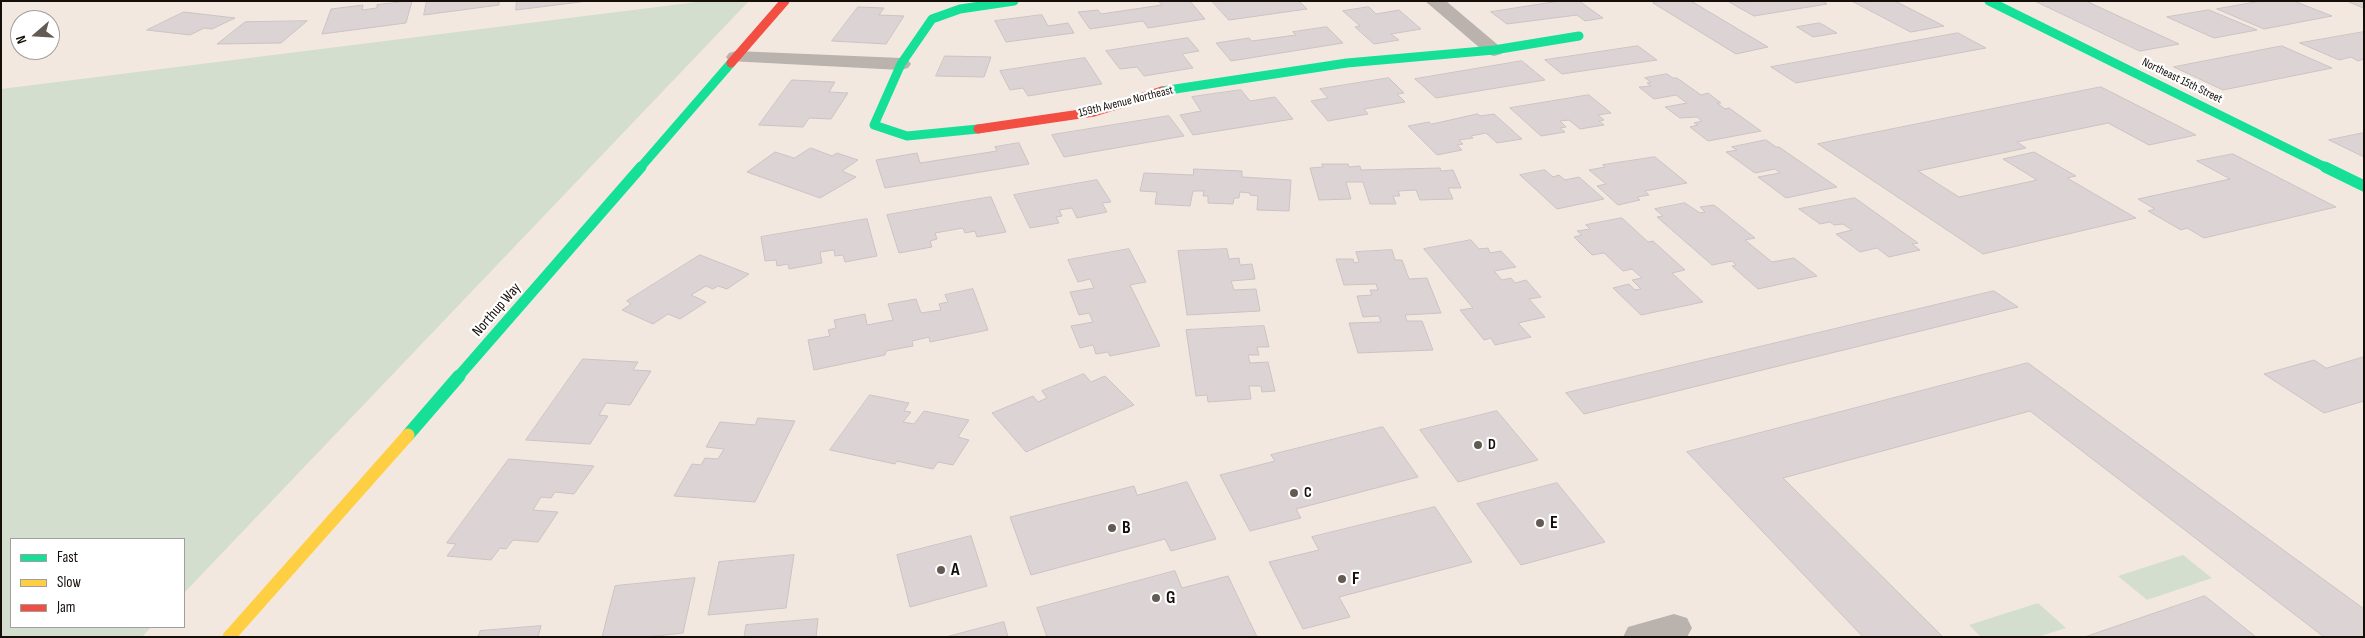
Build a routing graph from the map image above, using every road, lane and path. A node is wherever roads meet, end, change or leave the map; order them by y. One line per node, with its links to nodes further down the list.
1 (785, 1): 7 (street, Northup Way)
2 (1014, 1): 8 (street)
3 (1434, 1): 6 (street)
4 (1989, 1): 9 (street, Northeast 15th Street)
5 (1579, 36): 6 (street, 159th Avenue Northeast)
6 (1494, 50): 8 (street, 159th Avenue Northeast)
7 (736, 57): 8 (street); 10 (street, Northup Way)
8 (901, 64)
9 (2364, 186)
10 (230, 637)

